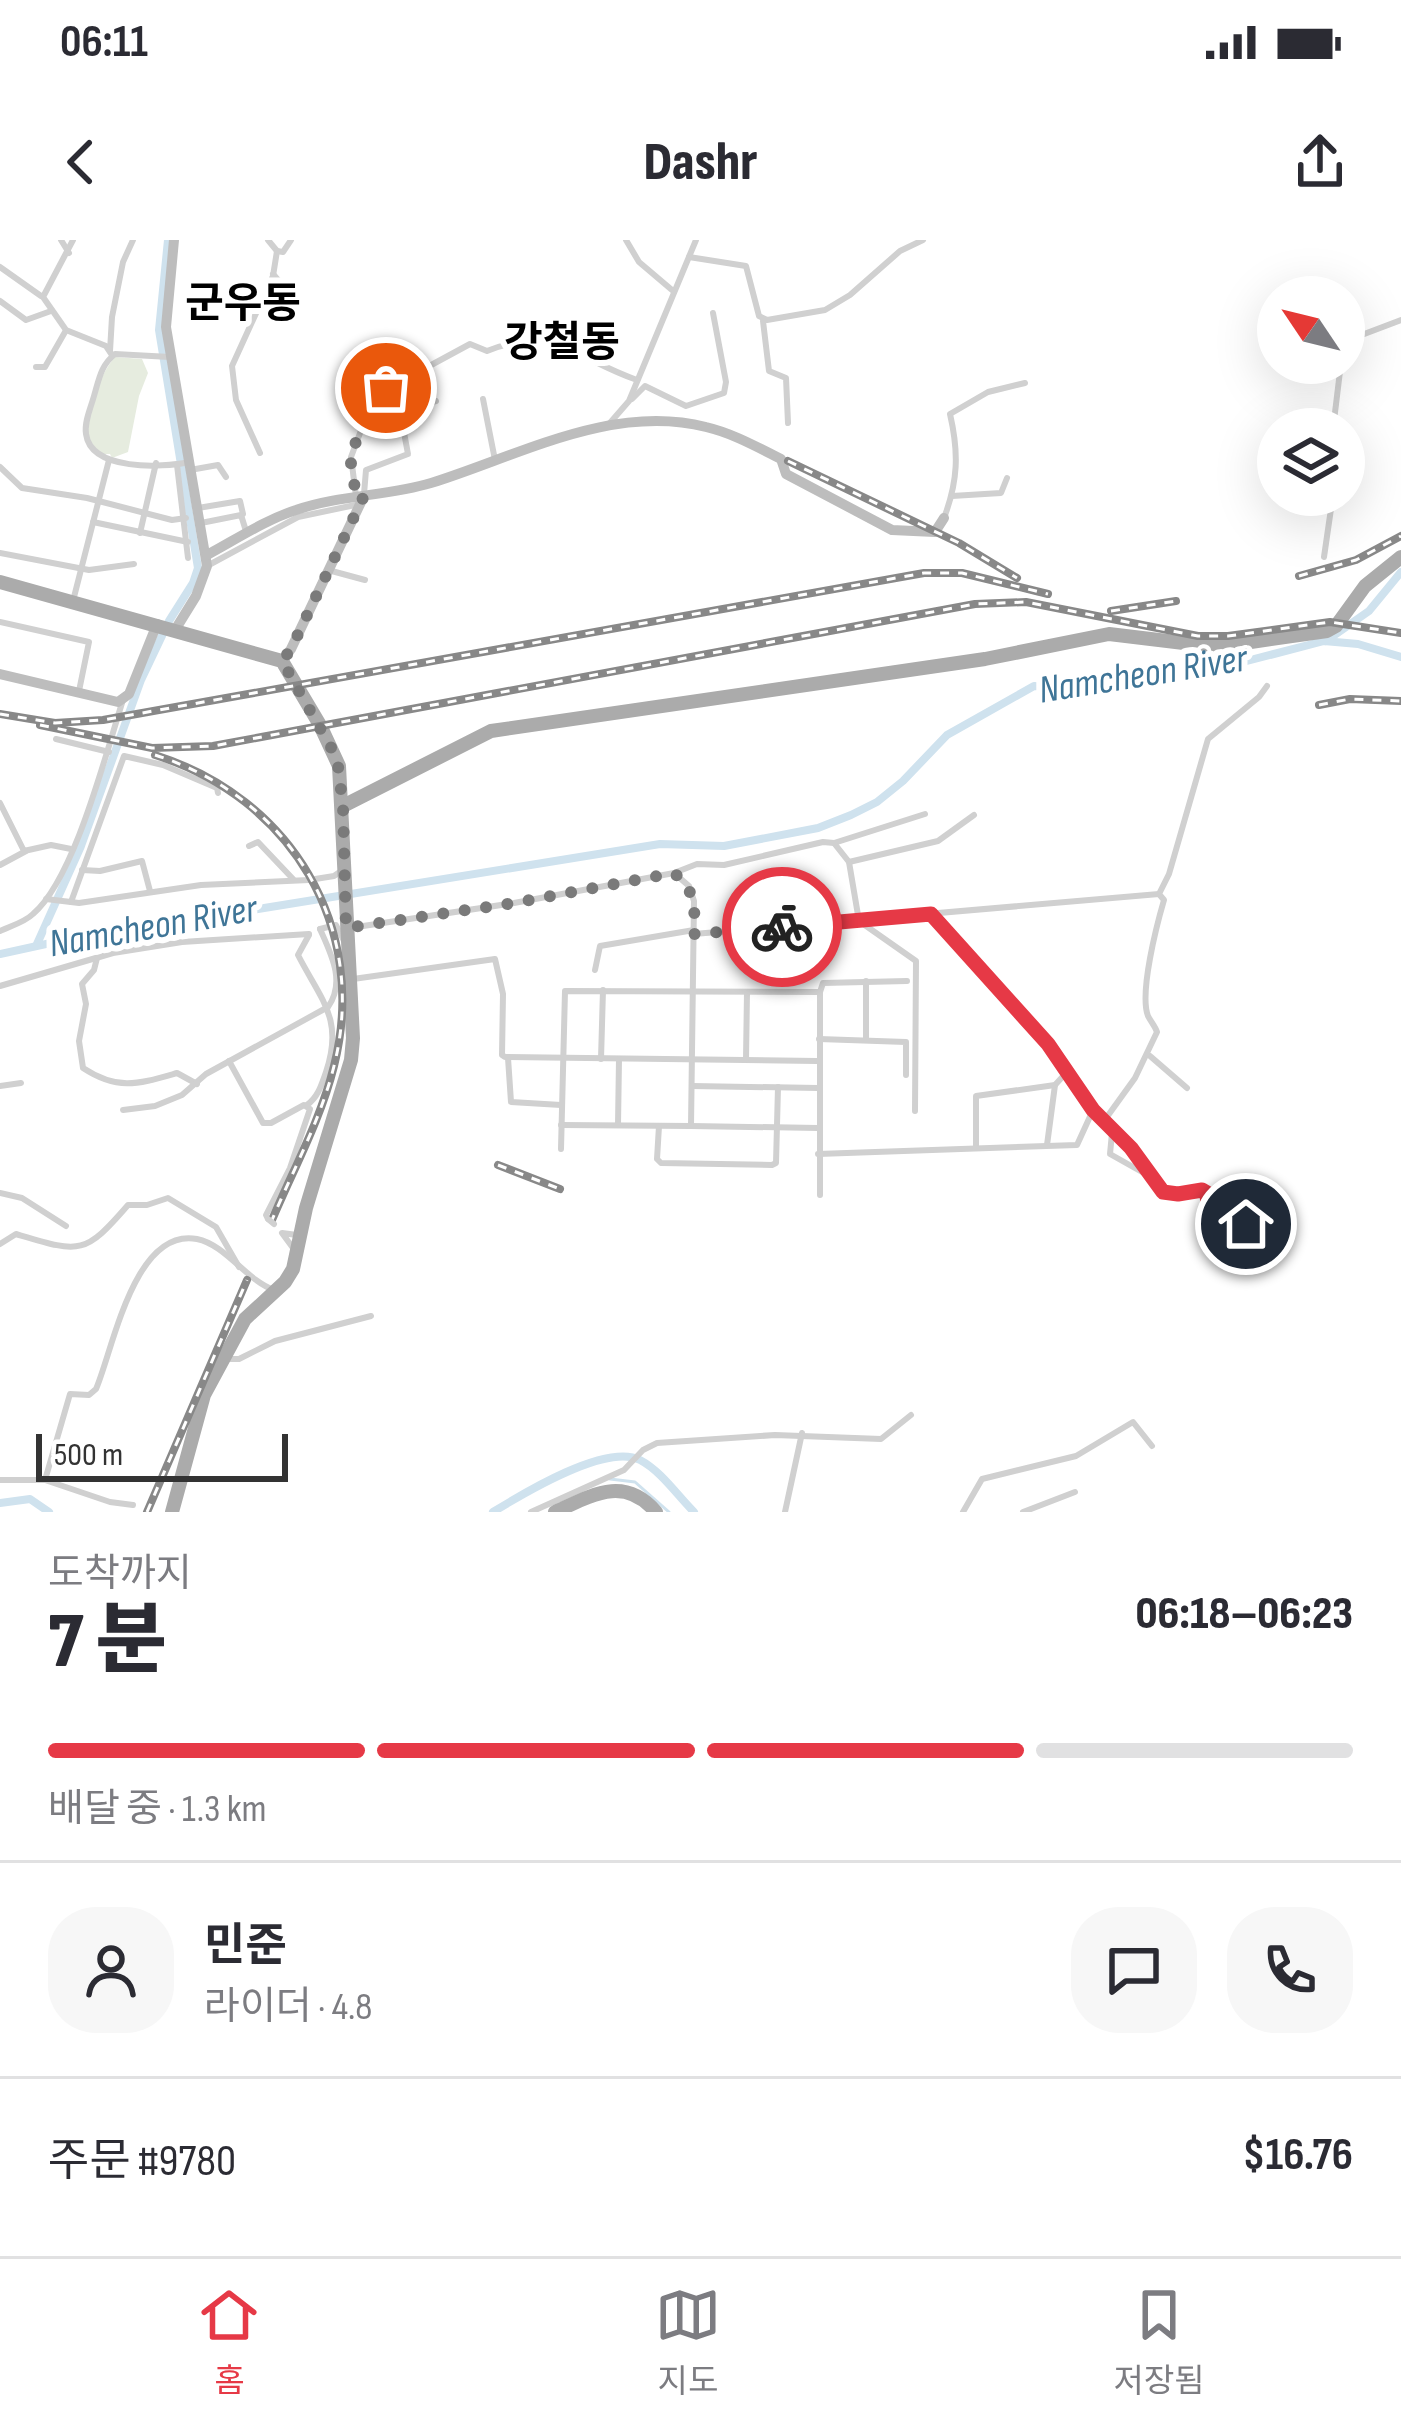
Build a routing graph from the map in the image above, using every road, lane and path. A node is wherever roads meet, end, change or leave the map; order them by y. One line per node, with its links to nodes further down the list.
1 (61, 240): 11 (street)
2 (73, 240): 11 (street)
3 (133, 240): 25 (street)
4 (174, 240): 26 (street)
5 (268, 240): 10 (street)
6 (291, 240): 10 (street)
7 (626, 240): 15 (street)
8 (696, 240): 12 (street)
9 (923, 240): 21 (street)
10 (277, 251): 14 (street)
11 (69, 253): 16 (street)
12 (689, 256): 15 (street); 21 (street)
13 (0, 267): 16 (street)
14 (273, 274): 20 (street); 35 (street)
15 (672, 290): 28 (street)
16 (43, 297): 18 (street)
17 (0, 301): 18 (street)
18 (51, 311): 23 (street)
19 (713, 313): 32 (street)
20 (288, 315)
21 (762, 319): 33 (street)
22 (1401, 320): 24 (street)
23 (66, 331): 25 (street); 27 (street)
24 (1365, 334)
25 (111, 353): 26 (street); 36 (street)
26 (166, 357): 39 (street)
27 (36, 367)
28 (637, 380): 32 (street); 44 (street)
29 (1025, 383): 43 (street)
30 (484, 399): 37 (street)
31 (436, 401): 44 (street)
32 (629, 401): 34 (street)
33 (788, 423)
34 (606, 426): 37 (street); 51 (street)
35 (260, 453)
36 (109, 460): 38 (street); 45 (street)
37 (495, 460): 44 (street)
38 (156, 463): 39 (street); 47 (street)
39 (185, 465): 41 (street); 46 (street); 50 (street)
40 (0, 467): 45 (street)
41 (226, 476)
42 (1006, 478): 43 (street)
43 (952, 496): 51 (street)
44 (360, 500): 54 (street); 65 (street)
45 (99, 501): 47 (street); 52 (street)
46 (198, 508): 48 (street); 53 (street)
47 (146, 513): 50 (street); 55 (street)
48 (242, 516): 53 (street); 56 (street)
49 (1330, 516): 59 (street)
50 (186, 518): 57 (street)
51 (944, 518)
52 (93, 522): 55 (street); 64 (street)
53 (201, 523): 62 (street)
54 (267, 529): 56 (street); 62 (street)
55 (140, 533): 57 (street)
56 (247, 534): 62 (street)
57 (188, 542): 61 (street)
58 (0, 553): 64 (street)
59 (1324, 557)
60 (1401, 557): 80 (main road)
61 (188, 558)
62 (207, 561): 70 (street)
63 (134, 564): 64 (street)
64 (81, 569): 68 (street)
65 (328, 570): 66 (street); 71 (street)
66 (365, 580)
67 (0, 582): 68 (main road)
68 (73, 601): 70 (main road)
69 (0, 622): 74 (street)
70 (172, 629): 71 (main road); 75 (street)
71 (282, 661): 80 (main road)
72 (0, 674): 74 (street)
73 (1267, 686): 95 (street)
74 (79, 694): 75 (street)
75 (124, 700): 77 (street)
76 (56, 740): 77 (street)
77 (110, 750): 78 (street); 86 (street)
78 (122, 759): 79 (street); 90 (street)
79 (218, 793)
80 (342, 798): 91 (main road)
81 (0, 803): 87 (street)
82 (925, 814): 84 (street)
83 (974, 815): 88 (street)
84 (834, 843): 88 (street); 92 (street)
85 (249, 846): 93 (street)
86 (71, 849): 87 (street); 96 (street)
87 (26, 851): 89 (street)
88 (849, 862): 99 (street)
89 (0, 865)
90 (81, 870): 94 (street); 97 (street)
91 (345, 873): 93 (street); 100 (main road)
92 (674, 873): 100 (street); 103 (street)
93 (293, 879): 94 (street)
94 (150, 890): 97 (street)
95 (1159, 894): 98 (street); 119 (street)
96 (52, 900): 97 (street); 102 (street)
97 (71, 902)
98 (931, 914): 99 (street); 128 (street)
99 (859, 921): 103 (street); 142 (street)
100 (346, 925): 105 (main road)
101 (320, 929): 104 (street); 105 (street); 116 (street)
102 (0, 931)
103 (694, 932): 107 (street); 113 (street)
104 (309, 934): 106 (street); 116 (street)
105 (347, 948): 108 (main road)
106 (97, 958): 111 (street); 131 (street)
107 (596, 970)
108 (350, 979): 120 (street); 161 (main road)
109 (866, 981): 110 (street); 115 (street); 118 (street)
110 (907, 981)
111 (0, 986)
112 (603, 990): 113 (street); 121 (street); 122 (street)
113 (693, 991): 114 (street); 124 (street)
114 (748, 991): 115 (street); 125 (street)
115 (820, 992): 117 (street)
116 (328, 1007): 126 (street); 138 (street)
117 (819, 1039): 118 (street); 127 (street)
118 (866, 1040): 129 (street)
119 (1148, 1054): 137 (street); 143 (street)
120 (508, 1058): 121 (street); 139 (street)
121 (562, 1058): 122 (street); 139 (street)
122 (601, 1059): 123 (street)
123 (619, 1059): 124 (street); 145 (street)
124 (692, 1059): 125 (street); 134 (street)
125 (746, 1060): 127 (street)
126 (229, 1061): 131 (street); 138 (street)
127 (819, 1061): 136 (street)
128 (1066, 1073): 132 (street); 141 (street)
129 (906, 1075)
130 (21, 1083): 133 (street)
131 (197, 1084): 140 (street)
132 (1055, 1085): 151 (street); 152 (street)
133 (0, 1086)
134 (692, 1086): 135 (street); 147 (street)
135 (778, 1088): 136 (street); 148 (street)
136 (818, 1088): 149 (street)
137 (1187, 1088)
138 (307, 1105): 160 (street)
139 (561, 1105): 144 (street)
140 (123, 1110)
141 (1093, 1110): 143 (street); 151 (street)
142 (915, 1111)
143 (1104, 1121): 150 (street)
144 (561, 1125): 145 (street); 153 (street)
145 (618, 1125): 146 (street)
146 (659, 1126): 147 (street); 148 (street)
147 (691, 1126): 148 (street)
148 (776, 1127): 149 (street)
149 (818, 1128): 154 (street)
150 (1112, 1130): 155 (street); 155 (street)
151 (1047, 1145): 152 (street)
152 (976, 1146): 154 (street)
153 (561, 1149)
154 (818, 1154): 157 (street)
155 (1154, 1183): 159 (street)
156 (0, 1193): 158 (street)
157 (820, 1195)
158 (66, 1226)
159 (1250, 1229)
160 (282, 1233): 161 (street); 163 (street)
161 (300, 1235): 163 (main road)
162 (0, 1244): 164 (street)
163 (297, 1253): 165 (main road)
164 (241, 1270): 165 (street); 172 (street)
165 (276, 1291): 167 (main road)
166 (371, 1316): 167 (street)
167 (224, 1357): 175 (main road)
168 (910, 1415): 169 (street)
169 (801, 1436): 176 (street); 179 (street)
170 (1152, 1446): 180 (street)
171 (0, 1480): 172 (street)
172 (45, 1480): 174 (street)
173 (1075, 1492): 181 (street)
174 (134, 1505)
175 (172, 1512)
176 (531, 1512)
177 (555, 1512): 178 (main road)
178 (656, 1512)
179 (785, 1512)
180 (964, 1512)
181 (1023, 1512)

